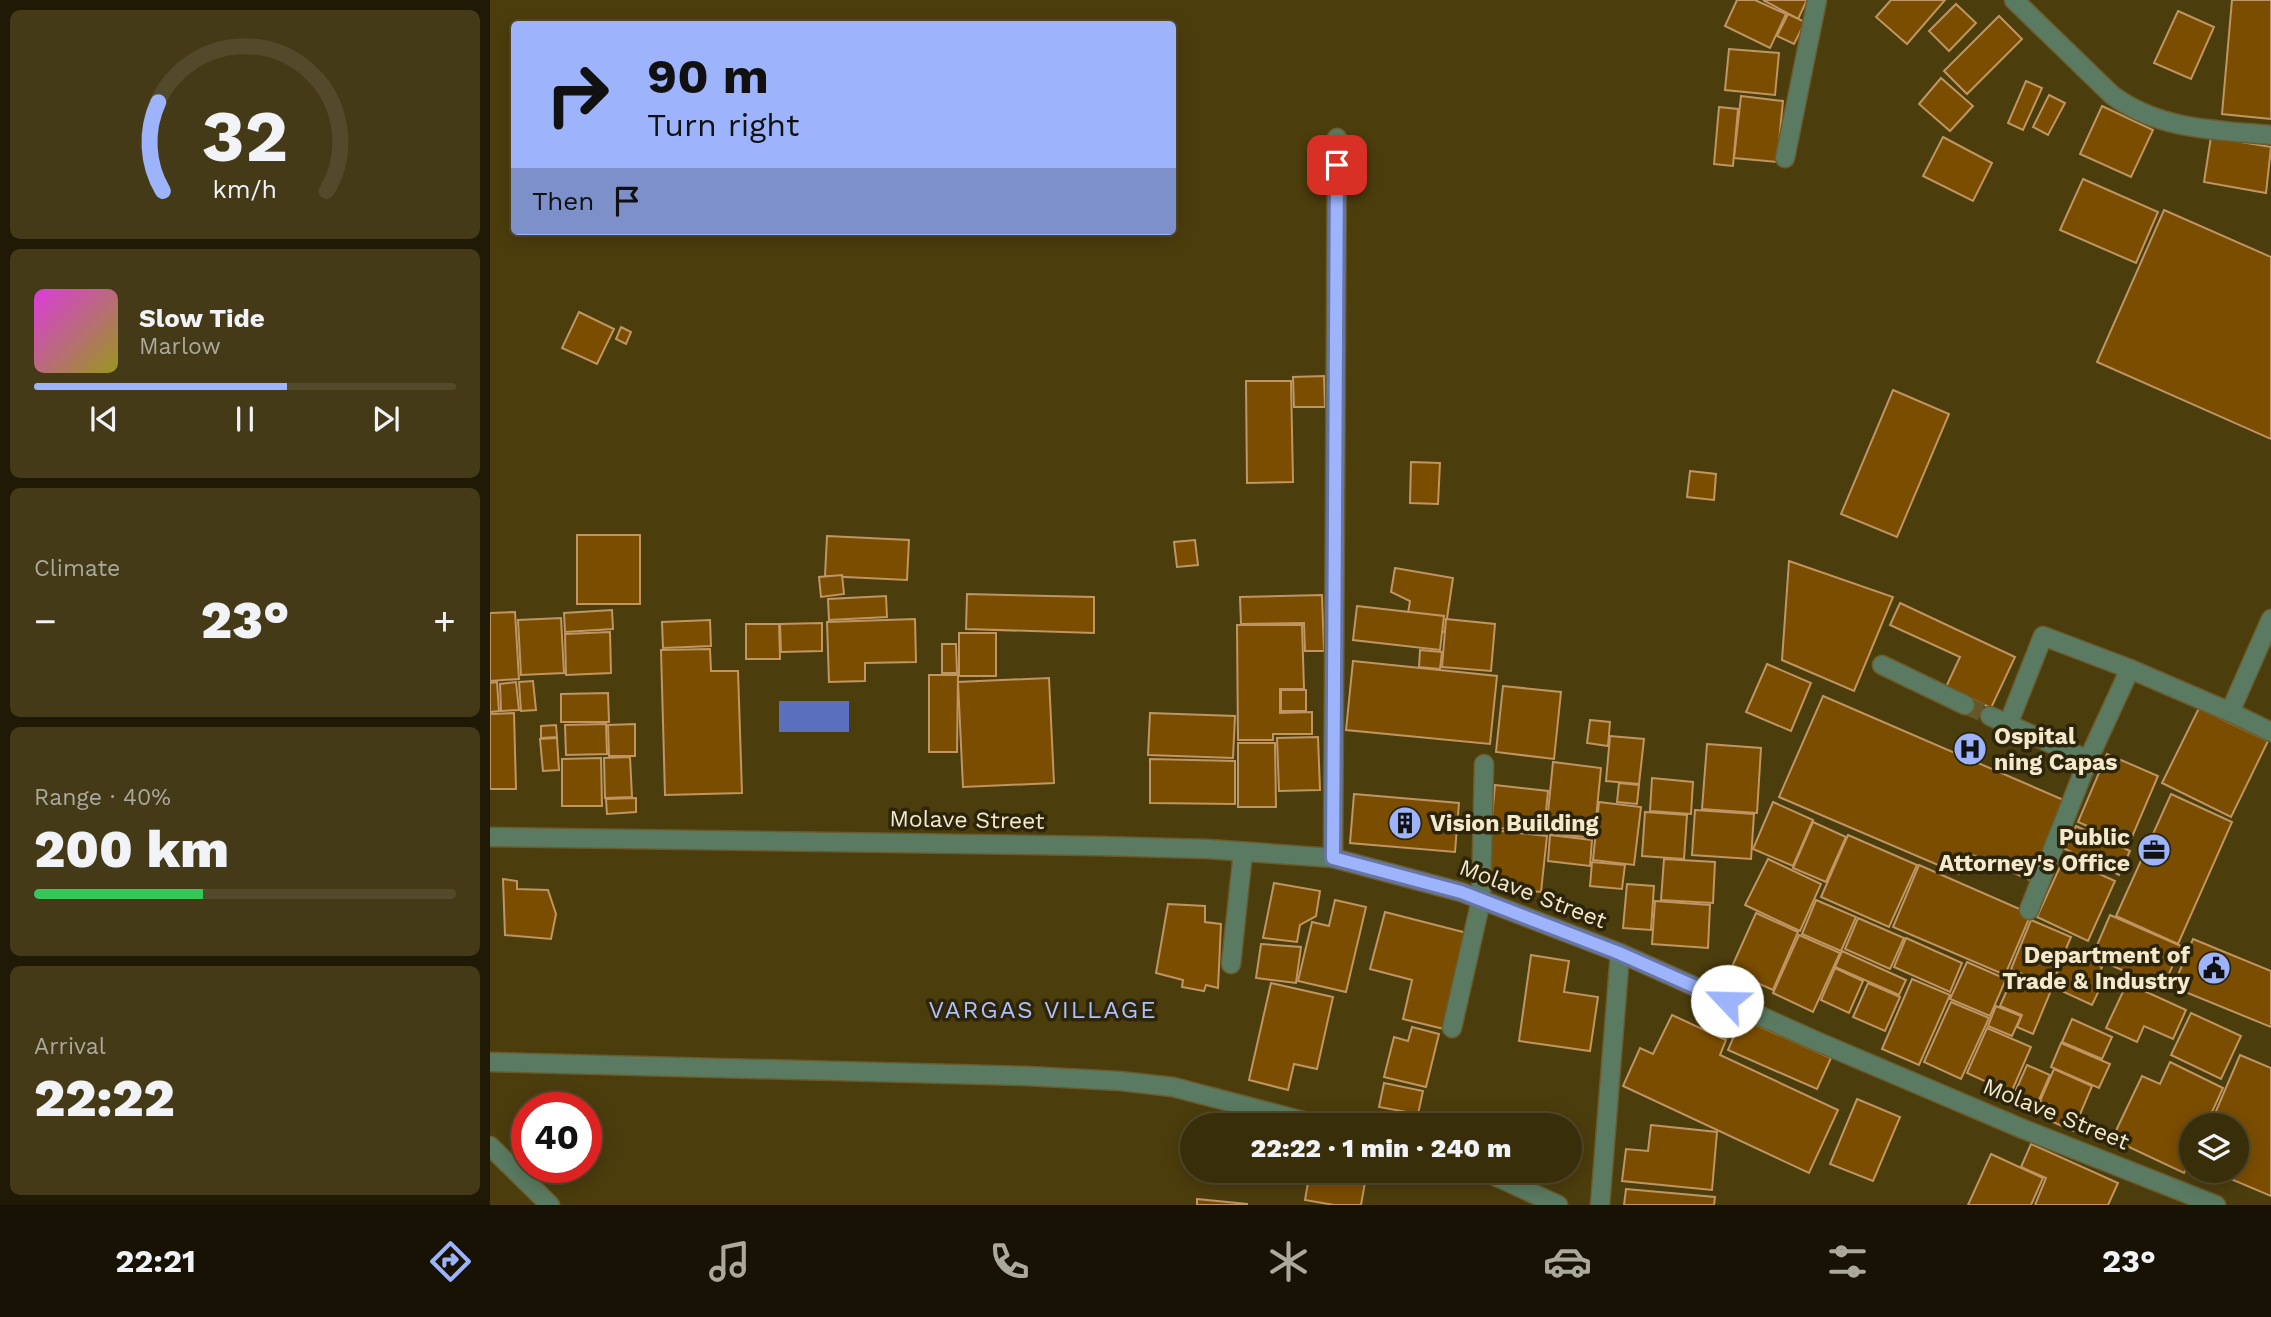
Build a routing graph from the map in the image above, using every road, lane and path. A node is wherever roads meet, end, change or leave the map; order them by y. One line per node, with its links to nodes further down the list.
1 (1817, 0): 5 (street)
2 (2014, 0): 3 (street)
3 (2271, 135)
4 (1337, 138): 18 (street)
5 (1785, 158)
6 (2271, 619): 10 (street)
7 (1882, 665): 9 (street)
8 (2130, 669): 10 (street); 12 (street); 14 (street)
9 (1965, 705)
10 (2230, 712): 13 (street)
11 (1990, 716): 12 (street)
12 (2008, 722): 14 (street)
13 (2271, 732)
14 (2088, 760): 20 (street)
15 (1484, 764): 19 (street)
16 (490, 837): 17 (street, Molave Street)
17 (1242, 852): 18 (street, Molave Street); 22 (street)
18 (1333, 858): 19 (street, Molave Street)
19 (1481, 900): 21 (street, Molave Street); 23 (street)
20 (2029, 910)
21 (1619, 953): 30 (street); 31 (street, Molave Street)
22 (1231, 964)
23 (1452, 1028)
24 (490, 1062): 25 (street)
25 (1272, 1113)
26 (490, 1146): 28 (street)
27 (1510, 1183): 29 (street)
28 (550, 1205)
29 (1558, 1205)
30 (1600, 1205)
31 (2216, 1205)

